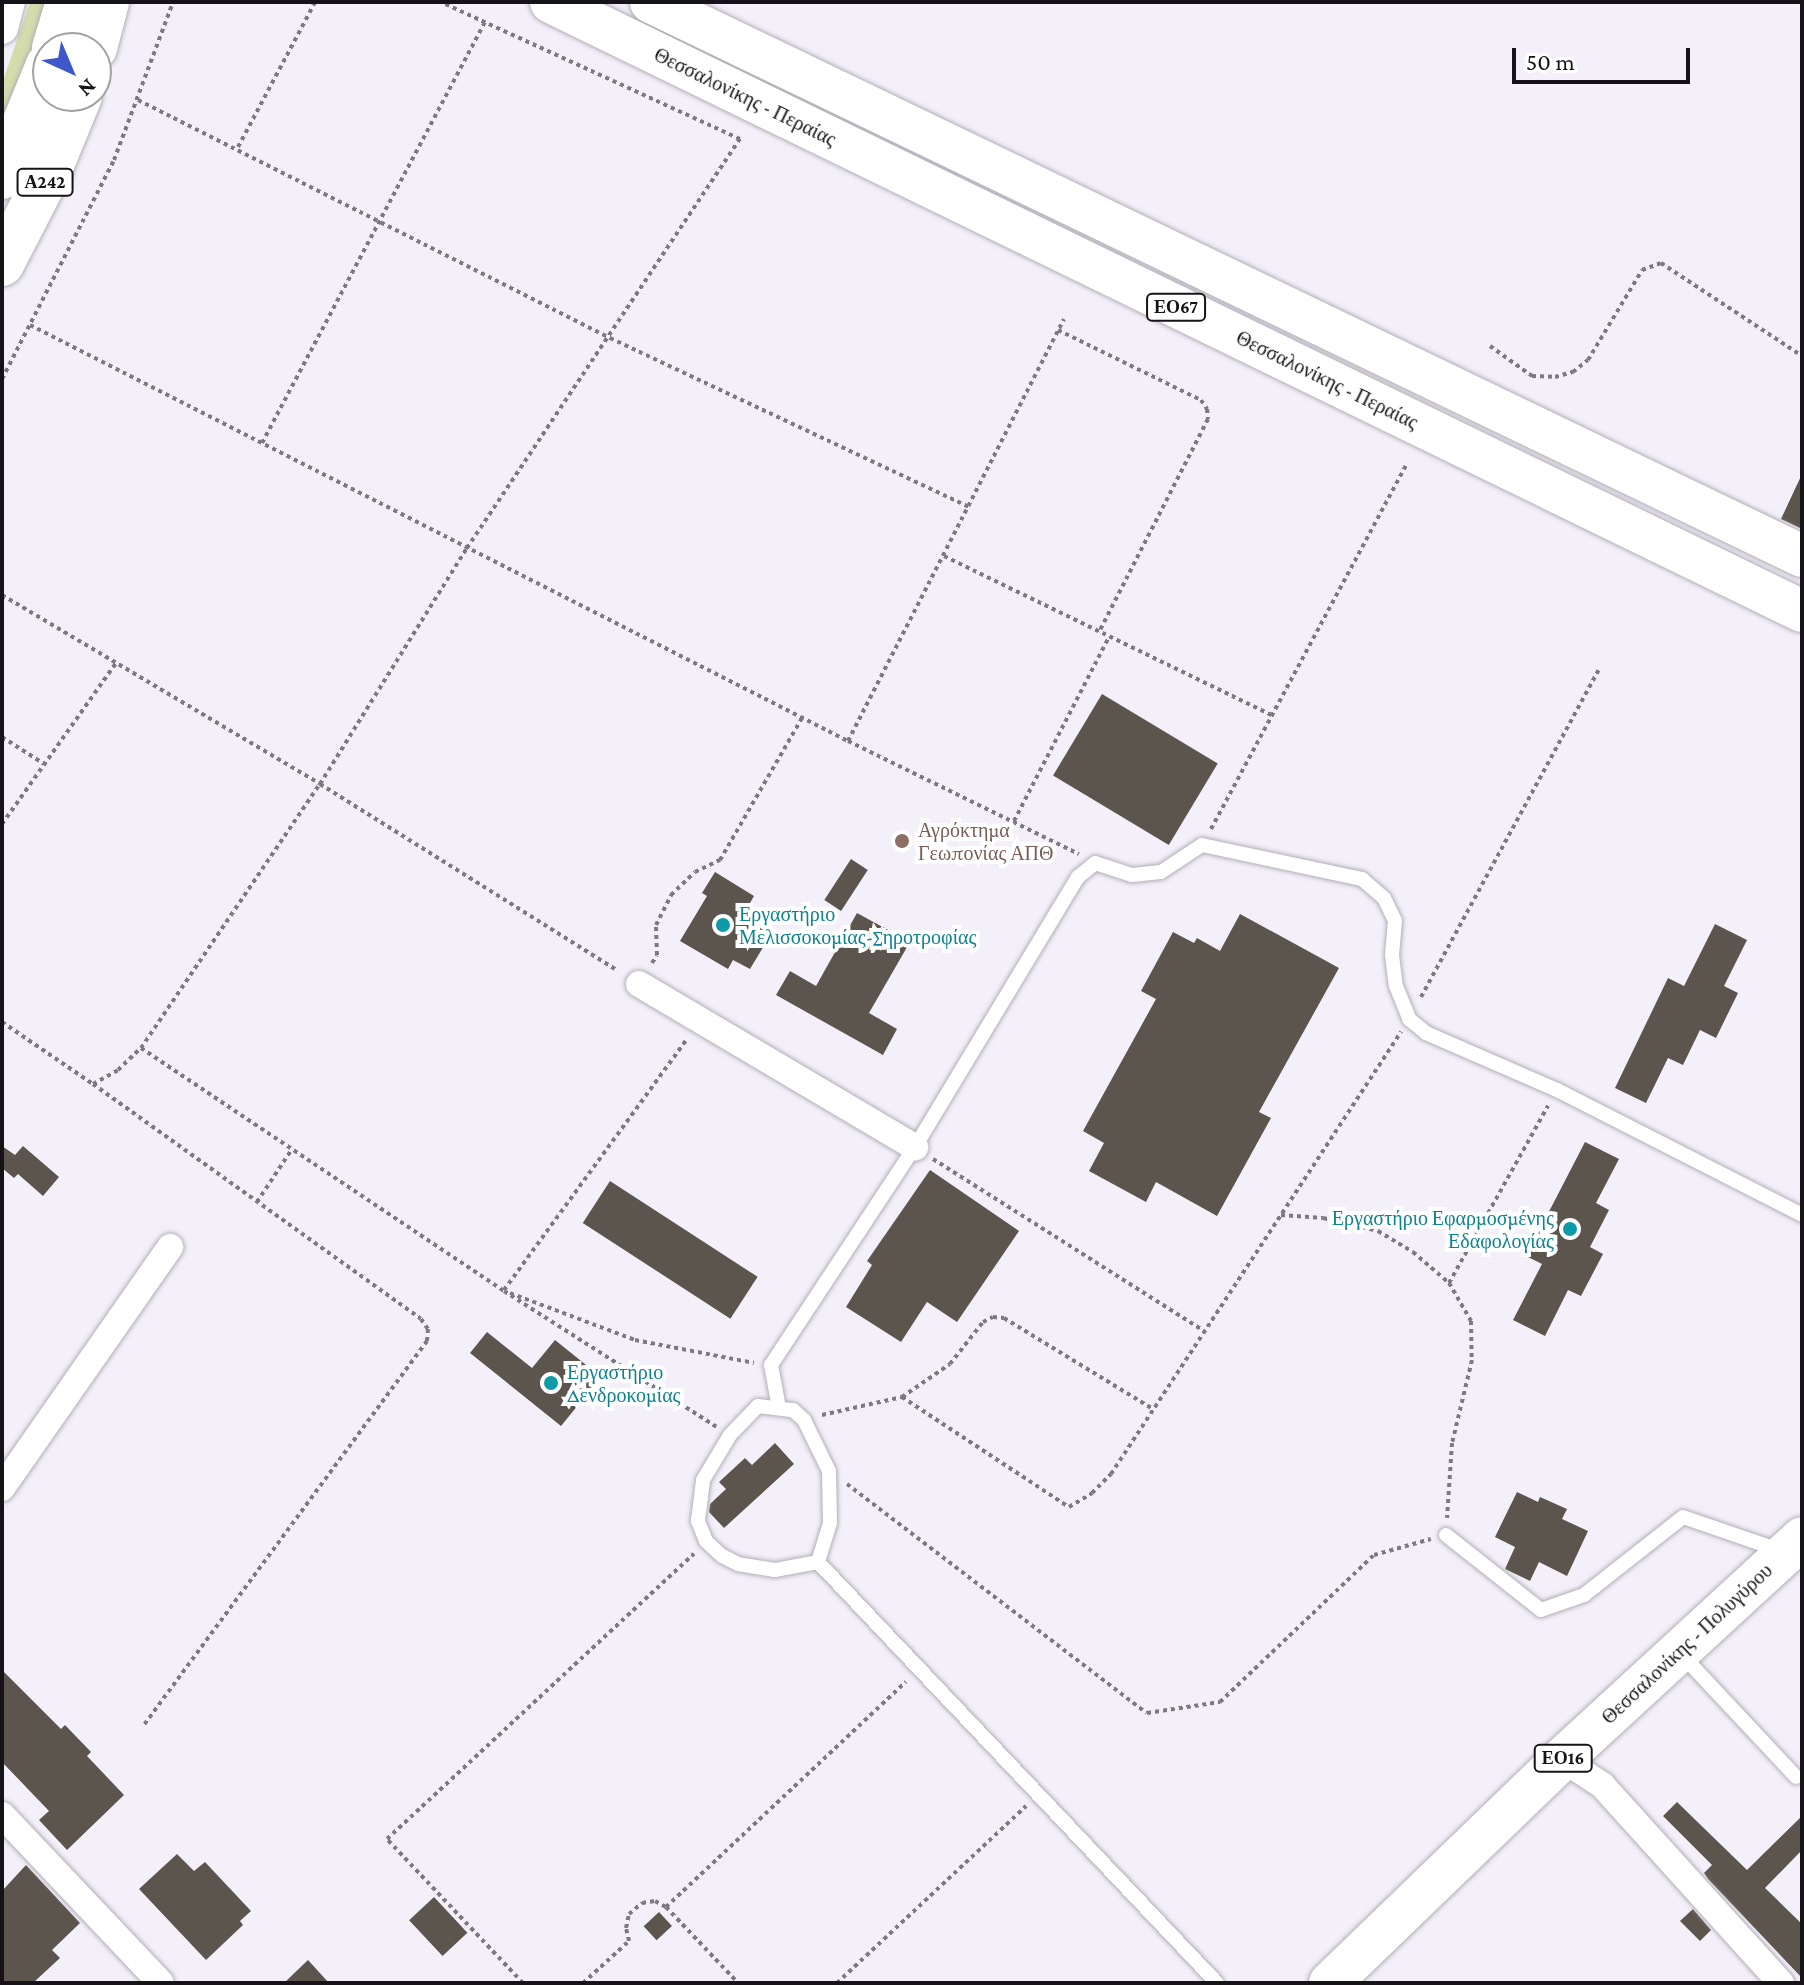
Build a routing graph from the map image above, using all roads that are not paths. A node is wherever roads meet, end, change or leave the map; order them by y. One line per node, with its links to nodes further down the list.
1 (9, 2): 5 (street)
2 (97, 2): 6 (highway); 7 (highway)
3 (551, 2): 13 (main road, Θεσσαλονίκης - Περαίας / ΕΟ67)
4 (651, 2): 12 (main road, ΕΟ67)
5 (2, 28)
6 (69, 32)
7 (96, 32)
8 (32, 104): 10 (highway, Α242)
9 (73, 112): 11 (highway, Α242)
10 (2, 177)
11 (2, 264)
12 (1802, 556)
13 (1802, 611)
14 (639, 984): 15 (street)
15 (915, 1147): 16 (lane); 18 (lane)
16 (1802, 1215)
17 (170, 1247): 19 (street)
18 (779, 1408): 22 (lane); 22 (lane)
19 (2, 1488)
20 (1446, 1535): 21 (lane)
21 (1794, 1545): 23 (main road, Θεσσαλονίκης - Πολυγύρου / ΕΟ16)
22 (818, 1562): 28 (lane)
23 (1679, 1652): 24 (main road, Θεσσαλονίκης - Πολυγύρου / ΕΟ16); 25 (lane)
24 (1562, 1759): 29 (main road, Θεσσαλονίκης - Πολυγύρου / ΕΟ16); 30 (street)
25 (1796, 1777)
26 (2, 1815): 27 (street)
27 (161, 1983)
28 (1217, 1983)
29 (1330, 1983)
30 (1781, 1983)

